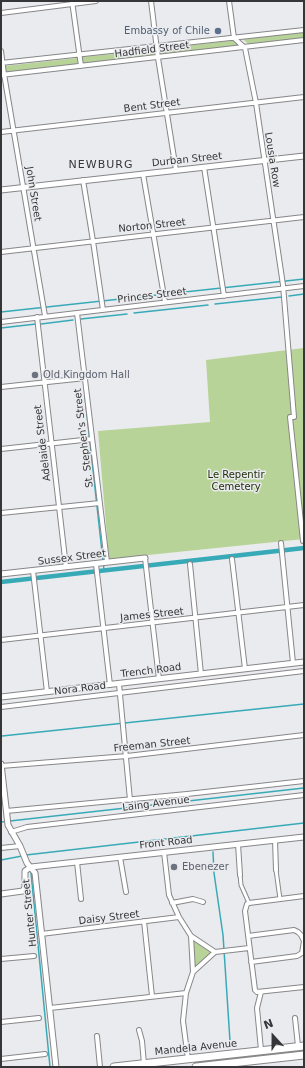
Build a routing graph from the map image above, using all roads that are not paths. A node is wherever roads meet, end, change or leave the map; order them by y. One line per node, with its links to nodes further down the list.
1 (96, 1): 4 (street)
2 (151, 1): 9 (street)
3 (229, 1): 7 (street)
4 (73, 2): 5 (street); 12 (street)
5 (1, 13)
6 (304, 30): 7 (street, Hadfield Street)
7 (234, 38): 9 (street, Hadfield Street); 10 (street)
8 (304, 40): 10 (street, Hadfield Street)
9 (156, 47): 12 (street, Hadfield Street); 13 (street)
10 (245, 48): 13 (street, Hadfield Street); 18 (street, Lousia Row)
11 (1, 52): 14 (street, John Street)
12 (80, 56): 14 (street, Hadfield Street); 15 (street)
13 (158, 58): 15 (street, Hadfield Street); 19 (street)
14 (2, 63): 16 (street, John Street)
15 (81, 66): 16 (street, Hadfield Street)
16 (2, 75): 20 (street, John Street)
17 (304, 97): 18 (street, Bent Street)
18 (256, 103): 19 (street, Bent Street); 23 (street, Lousia Row)
19 (166, 112): 20 (street, Bent Street); 25 (street)
20 (14, 130): 21 (street, Bent Street); 28 (street, John Street)
21 (1, 132)
22 (304, 156): 23 (street, Durban Street)
23 (264, 160): 24 (street, Durban Street); 31 (street, Lousia Row)
24 (204, 167): 25 (street, Durban Street); 32 (street)
25 (176, 170): 26 (street, Durban Street)
26 (143, 174): 27 (street, Durban Street); 33 (street)
27 (83, 180): 28 (street, Durban Street); 34 (street)
28 (23, 187): 29 (street, Durban Street); 35 (street, John Street)
29 (1, 190)
30 (304, 217): 31 (street, Norton Street)
31 (273, 221): 32 (street, Norton Street); 38 (street, Lousia Row)
32 (214, 227): 33 (street, Norton Street); 39 (street)
33 (153, 234): 34 (street, Norton Street); 40 (street)
34 (93, 241): 35 (street, Norton Street); 41 (street)
35 (34, 247): 36 (street, Norton Street); 43 (street, John Street)
36 (1, 252)
37 (304, 286): 38 (street, Princes Street)
38 (284, 287): 39 (street, Princes Street); 55 (street, Lousia Row)
39 (223, 294): 40 (street, Princes Street)
40 (164, 301): 41 (street, Princes Street)
41 (103, 308): 42 (street, Princes Street)
42 (77, 313): 43 (street, Princes Street); 46 (street, St. Stephen's Street)
43 (45, 316): 44 (street, Princes Street)
44 (37, 317): 45 (street, Princes Street); 47 (street, Adelaide Street)
45 (1, 322)
46 (85, 378): 47 (street); 49 (street, St. Stephen's Street)
47 (44, 383): 48 (street); 50 (street, Adelaide Street)
48 (1, 388)
49 (92, 439): 50 (street); 52 (street, St. Stephen's Street)
50 (52, 444): 51 (street); 53 (street, Adelaide Street)
51 (1, 449)
52 (100, 503): 53 (street); 59 (street, St. Stephen's Street)
53 (59, 507): 54 (street); 62 (street, Adelaide Street)
54 (1, 514)
55 (303, 541)
56 (281, 543): 66 (street)
57 (145, 558): 59 (street, Sussex Street); 69 (street)
58 (232, 559): 67 (street)
59 (107, 562): 60 (street, Sussex Street)
60 (96, 564): 62 (street, Sussex Street); 70 (street)
61 (190, 564): 68 (street)
62 (66, 567): 63 (street, Sussex Street)
63 (33, 571): 64 (street, Sussex Street); 71 (street)
64 (1, 574)
65 (304, 605): 66 (street, James Street)
66 (288, 607): 67 (street, James Street); 74 (street)
67 (238, 613): 68 (street, James Street); 75 (street)
68 (195, 618): 69 (street, James Street); 77 (street)
69 (152, 622): 70 (street, James Street); 78 (street)
70 (104, 628): 71 (street, James Street); 80 (street)
71 (39, 636): 72 (street, James Street); 81 (street)
72 (1, 640)
73 (304, 662): 74 (street, Trench Road)
74 (293, 663): 75 (street, Trench Road)
75 (245, 669): 77 (street, Trench Road)
76 (304, 671): 82 (street, Nora Road)
77 (202, 674): 78 (street, Trench Road)
78 (159, 679): 79 (street, Trench Road)
79 (119, 684): 80 (street, Trench Road); 82 (street)
80 (110, 685): 81 (street, Trench Road)
81 (47, 692): 83 (street, Trench Road)
82 (120, 692): 84 (street, Nora Road); 86 (street)
83 (1, 698)
84 (1, 707)
85 (304, 735): 86 (street, Freeman Street)
86 (127, 756): 87 (street, Freeman Street); 90 (street)
87 (1, 765): 91 (street, Hunter Street)
88 (304, 781): 90 (street)
89 (304, 795): 92 (street, Laing Avenue)
90 (130, 800): 91 (street)
91 (6, 817): 92 (street, Hunter Street)
92 (11, 832): 96 (street, Hunter Street)
93 (304, 836): 94 (street, Front Road)
94 (275, 840): 95 (street, Front Road); 102 (street)
95 (238, 844): 98 (street, Front Road); 103 (street)
96 (20, 846): 97 (street); 101 (street, Hunter Street)
97 (1, 848)
98 (164, 852): 99 (street, Front Road); 110 (street)
99 (120, 857): 100 (street, Front Road); 104 (street)
100 (77, 862): 101 (street, Front Road); 107 (street)
101 (31, 867): 105 (street); 114 (street, Hunter Street)
102 (276, 870): 108 (street)
103 (240, 875): 111 (street)
104 (126, 892)
105 (1, 894)
106 (304, 896): 108 (street)
107 (81, 899)
108 (280, 899): 111 (street)
109 (203, 902): 110 (street)
110 (172, 903): 112 (street)
111 (249, 903): 116 (street)
112 (179, 917): 113 (street, Daisy Street); 115 (street)
113 (144, 922): 114 (street, Daisy Street); 127 (street)
114 (41, 934): 128 (street, Hunter Street)
115 (190, 936): 119 (street); 123 (street)
116 (248, 936): 117 (street); 118 (street)
117 (304, 941): 122 (street)
118 (249, 948): 119 (street); 122 (street)
119 (215, 952): 123 (street)
120 (34, 956): 121 (street)
121 (1, 960)
122 (251, 962): 125 (street)
123 (192, 972): 126 (street)
124 (304, 987): 125 (street)
125 (261, 992): 135 (street)
126 (186, 993): 127 (street); 139 (street)
127 (152, 996): 128 (street)
128 (50, 1008): 141 (street, Hunter Street)
129 (39, 1018): 131 (street)
130 (295, 1018): 134 (street)
131 (1, 1022)
132 (139, 1030): 140 (street)
133 (97, 1036): 142 (street)
134 (301, 1046): 135 (main road, Mandela Avenue)
135 (261, 1050): 139 (main road, Mandela Avenue)
136 (45, 1054): 138 (street)
137 (304, 1055): 144 (main road)
138 (1, 1059)
139 (188, 1059): 140 (main road, Mandela Avenue)
140 (144, 1064): 143 (main road, Mandela Avenue)
141 (56, 1067)
142 (100, 1067)
143 (114, 1067)
144 (196, 1067)

